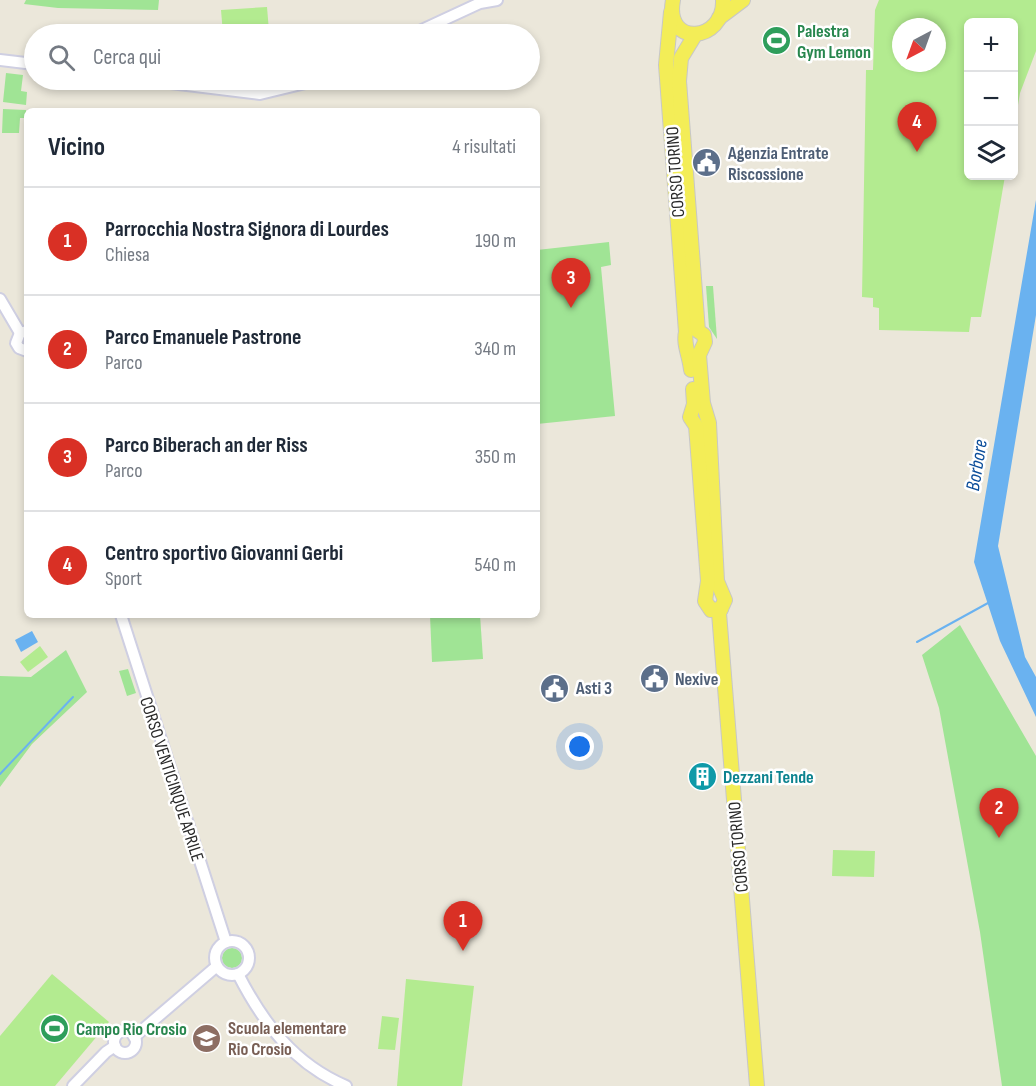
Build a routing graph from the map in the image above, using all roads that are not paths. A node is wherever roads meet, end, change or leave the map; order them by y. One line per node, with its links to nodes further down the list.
1 (497, 0): 6 (street)
2 (723, 0): 5 (main road)
3 (743, 0): 5 (main road)
4 (671, 4): 7 (main road); 13 (main road, CORSO TORINO)
5 (719, 18): 7 (main road)
6 (435, 24)
7 (695, 35): 13 (main road, CORSO TORINO)
8 (0, 60): 9 (street)
9 (24, 63)
10 (227, 90): 11 (street)
11 (277, 90)
12 (0, 299): 14 (street)
13 (692, 331): 16 (main road, CORSO TORINO); 16 (main road, CORSO TORINO)
14 (23, 332): 15 (street)
15 (24, 350)
16 (703, 424): 17 (main road, CORSO TORINO)
17 (716, 609): 24 (main road, CORSO TORINO); 25 (main road, CORSO TORINO)
18 (122, 618): 19 (street, CORSO VENTICINQUE APRILE)
19 (226, 942): 20 (street); 21 (street)
20 (217, 966): 21 (street); 22 (street)
21 (238, 974): 23 (street)
22 (73, 1086)
23 (346, 1086)
24 (749, 1086)
25 (757, 1086)

